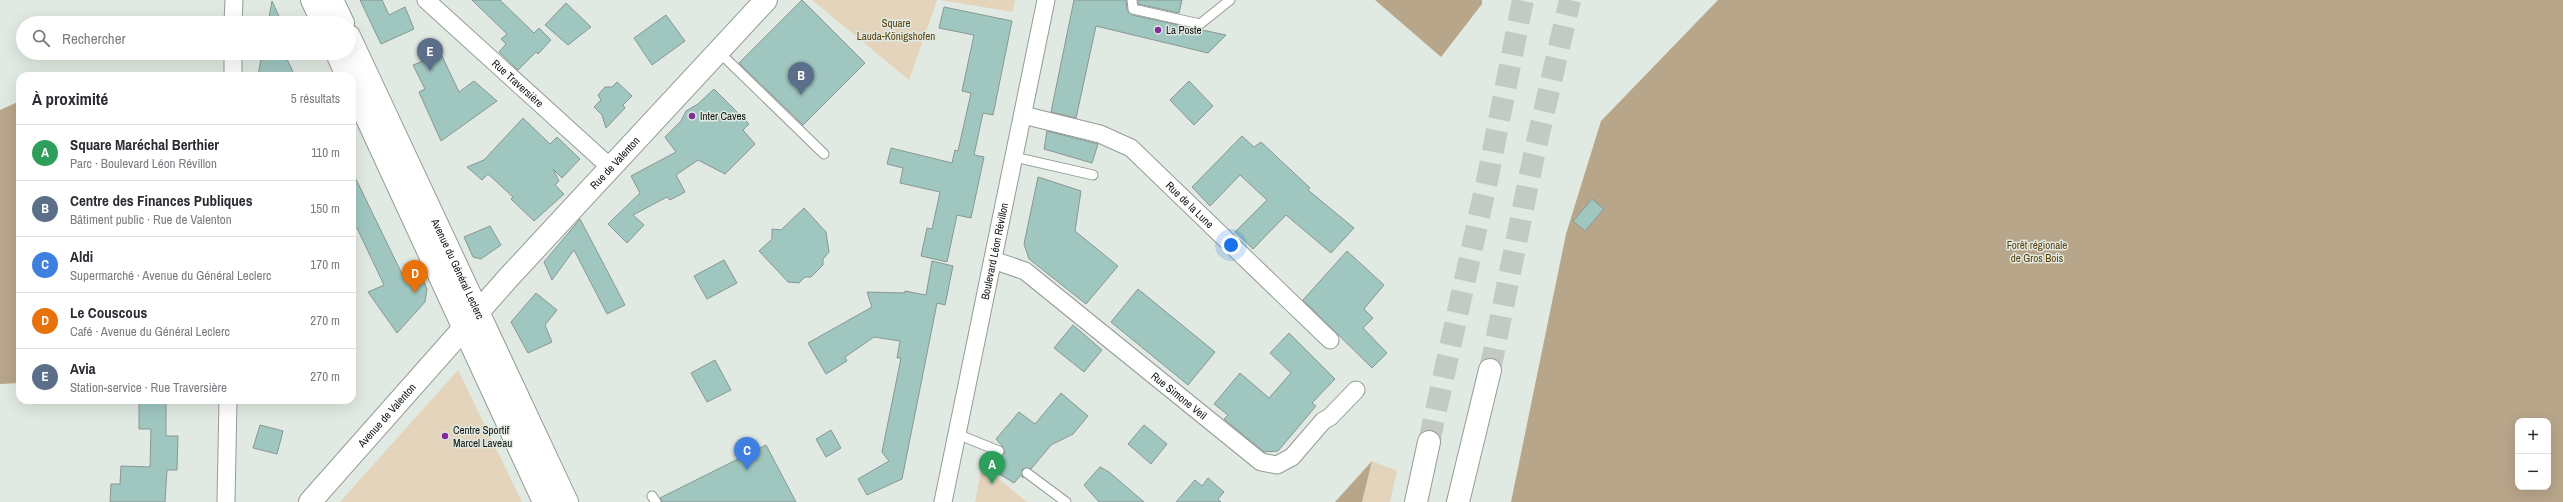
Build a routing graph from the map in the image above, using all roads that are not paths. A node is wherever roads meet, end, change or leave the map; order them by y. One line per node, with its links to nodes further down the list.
1 (234, 0): 9 (street)
2 (312, 0): 10 (main road)
3 (332, 0): 11 (main road)
4 (426, 0): 22 (street, Rue Traversière)
5 (766, 0): 12 (main road, Rue de Valenton)
6 (1046, 0): 19 (street, Boulevard Léon Révillon)
7 (1132, 0): 8 (lane)
8 (1230, 0)
9 (233, 16)
10 (320, 16)
11 (340, 16)
12 (718, 51): 20 (lane); 22 (main road, Rue de Valenton)
13 (356, 52): 25 (main road, Avenue du Général Leclerc)
14 (233, 60): 16 (street)
15 (340, 60): 17 (main road)
16 (233, 72)
17 (345, 72)
18 (356, 94): 25 (main road, Avenue du Général Leclerc)
19 (1023, 115): 21 (street, Boulevard Léon Révillon); 26 (street, Rue de la Lune)
20 (824, 154)
21 (1014, 157): 23 (lane); 24 (street, Boulevard Léon Révillon)
22 (610, 167): 25 (main road, Rue de Valenton)
23 (1093, 174)
24 (993, 260): 28 (street, Rue Simone Veil); 30 (street, Boulevard Léon Révillon)
25 (471, 319): 35 (main road, Avenue de Valenton); 36 (main road, Avenue du Général Leclerc); 37 (main road, Avenue du Général Leclerc)
26 (1330, 340)
27 (1490, 370): 41 (main road)
28 (1356, 390)
29 (228, 404): 34 (street)
30 (957, 434): 32 (lane); 38 (street, Boulevard Léon Révillon)
31 (1429, 442): 40 (main road)
32 (999, 451)
33 (1027, 473): 39 (lane)
34 (226, 502)
35 (310, 502)
36 (544, 502)
37 (568, 502)
38 (943, 502)
39 (1066, 502)
40 (1416, 502)
41 (1458, 502)

